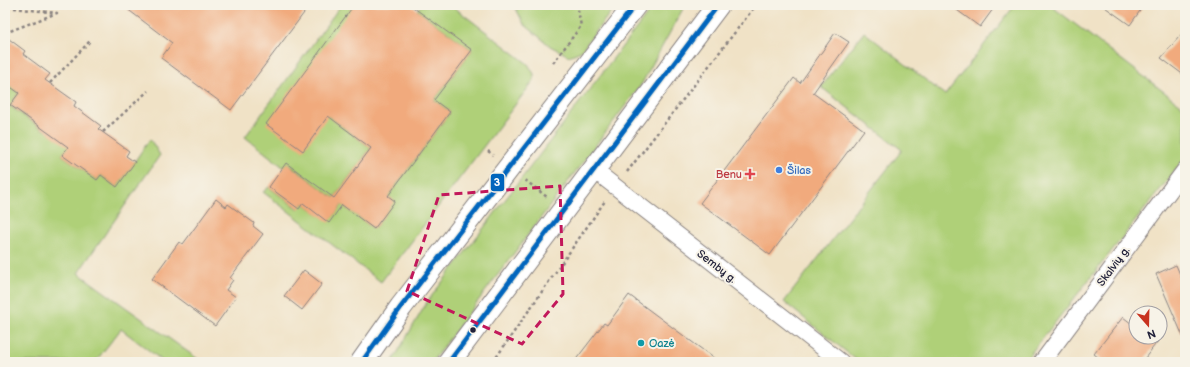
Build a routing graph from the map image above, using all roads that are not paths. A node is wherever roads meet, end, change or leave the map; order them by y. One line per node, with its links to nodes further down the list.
1 (635, 5): 5 (main road)
2 (718, 5): 3 (main road)
3 (594, 170): 6 (main road); 7 (street, Sembų g.)
4 (1185, 170): 8 (street, Skalvių g.)
5 (362, 362)
6 (449, 362)
7 (841, 362)
8 (1042, 362)

